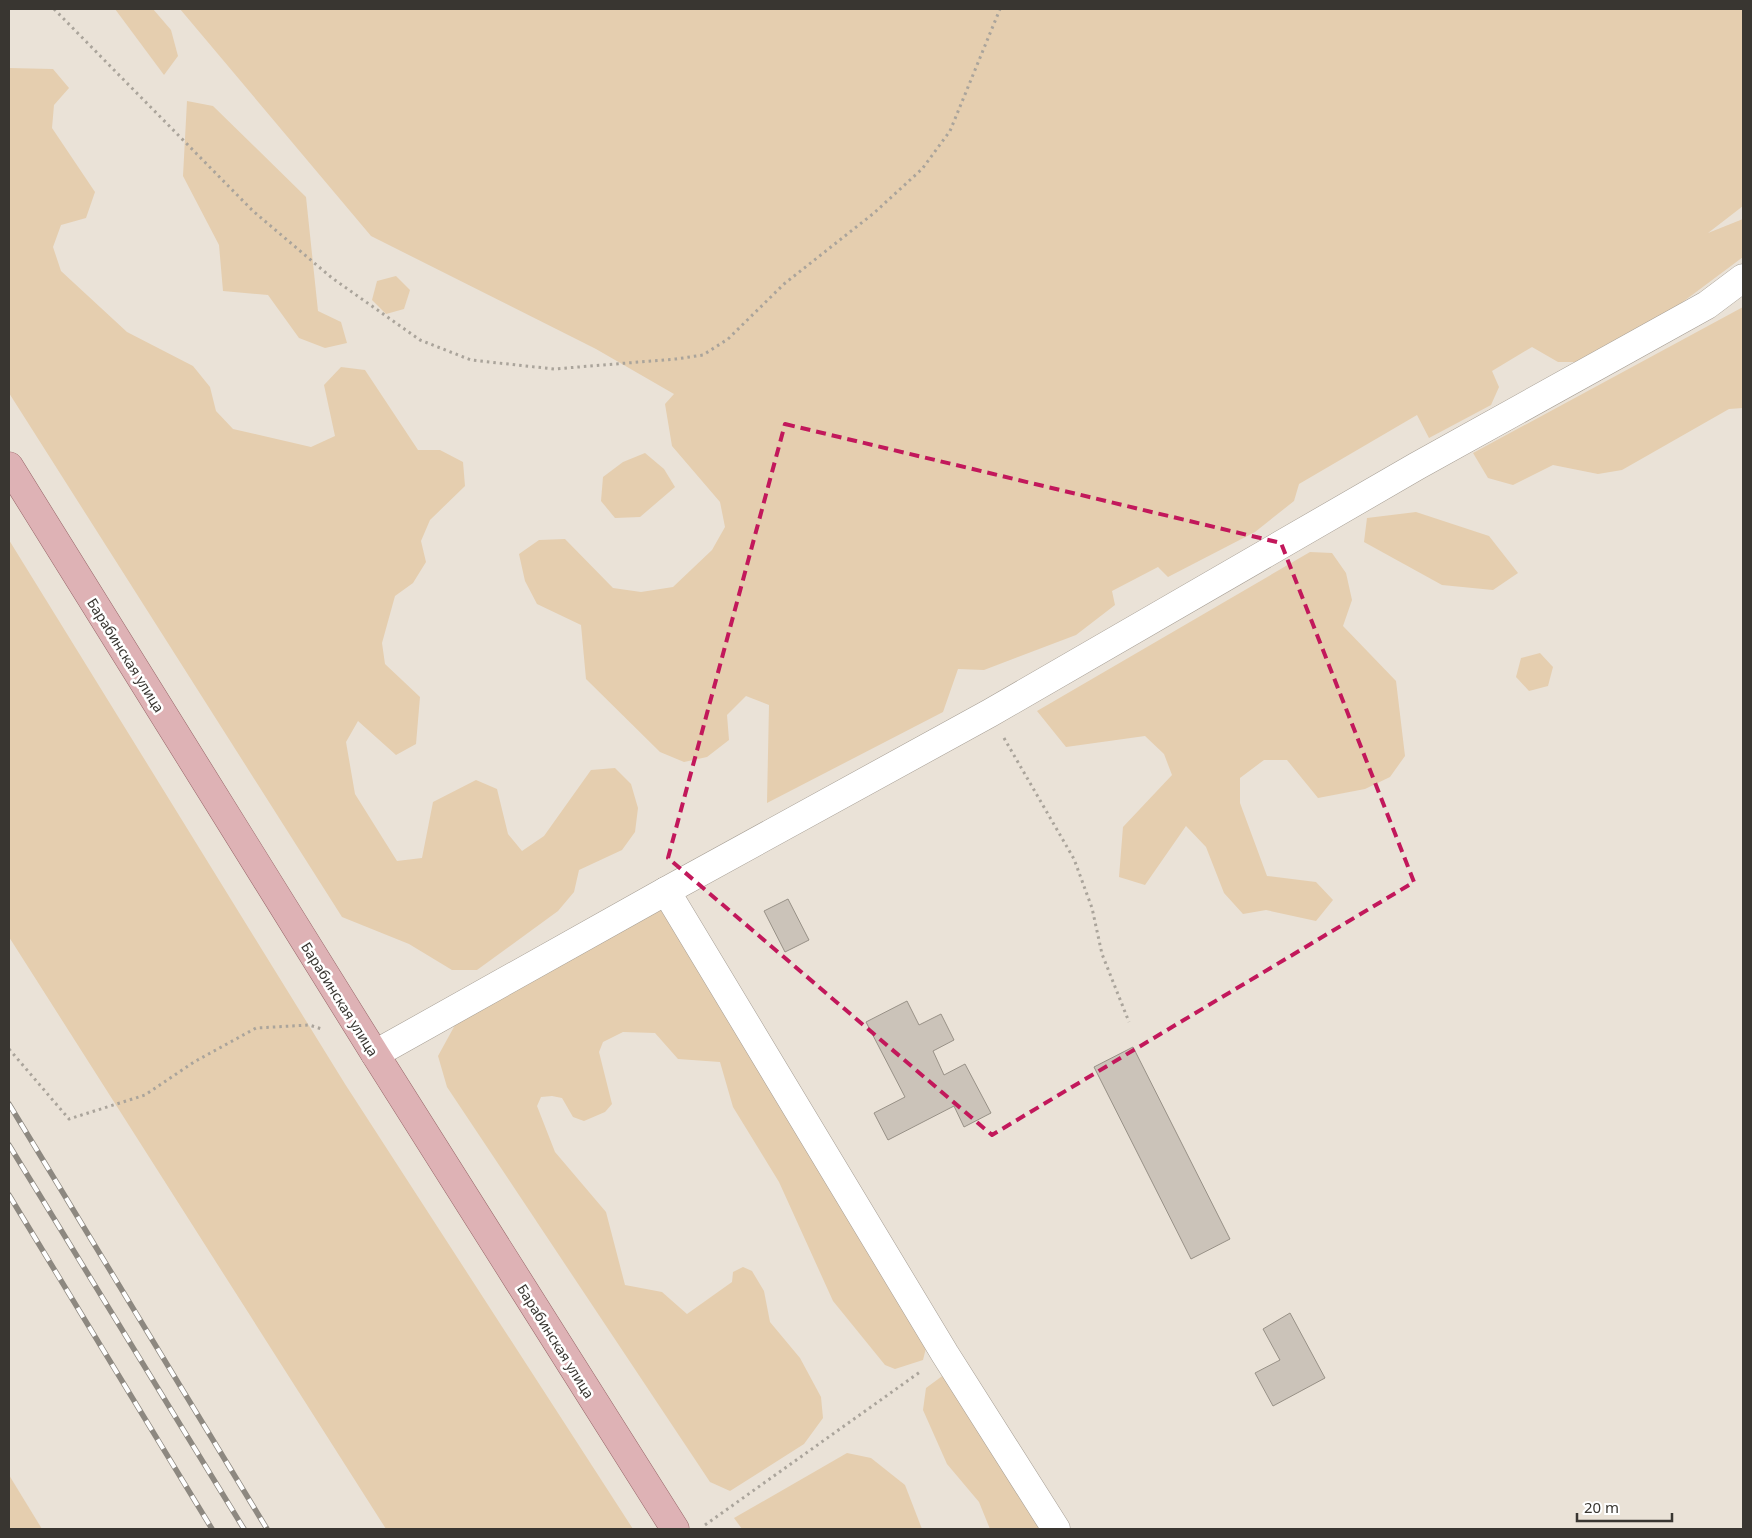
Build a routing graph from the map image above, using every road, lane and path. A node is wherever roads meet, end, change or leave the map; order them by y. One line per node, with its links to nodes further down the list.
1 (54, 9): 2 (path)
2 (1000, 9)
3 (1743, 278): 5 (street)
4 (9, 466): 8 (main road, Барабинская улица)
5 (990, 713): 6 (street); 7 (path)
6 (666, 891): 8 (street); 10 (street)
7 (1128, 1022)
8 (370, 1048): 9 (path); 11 (main road, Барабинская улица)
9 (9, 1049)
10 (946, 1354): 12 (path); 13 (street)
11 (675, 1529)
12 (699, 1529)
13 (1056, 1529)

